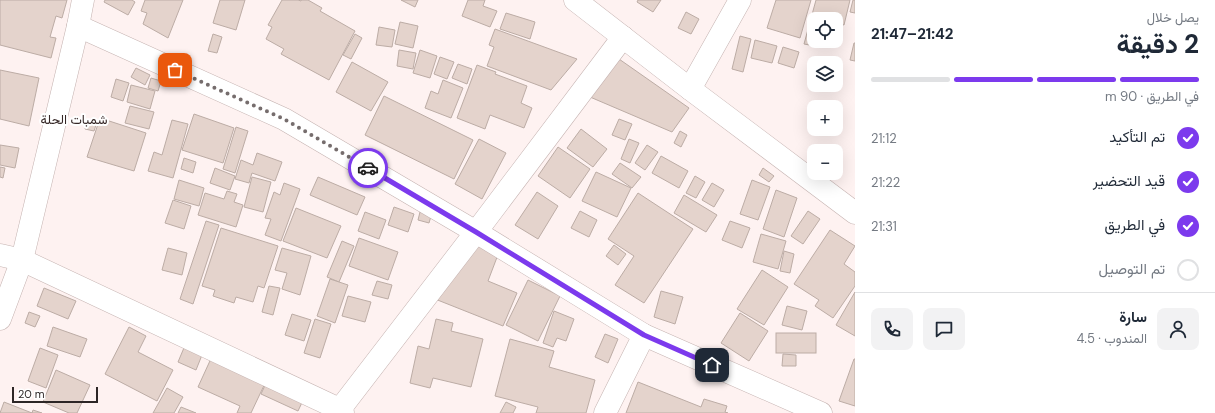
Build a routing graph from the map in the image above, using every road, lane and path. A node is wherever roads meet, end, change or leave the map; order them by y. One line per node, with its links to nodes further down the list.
1 (83, 0): 4 (street)
2 (575, 0): 5 (street)
3 (740, 0): 6 (street)
4 (78, 26): 8 (street); 10 (street)
5 (623, 37): 6 (street); 8 (street)
6 (690, 89): 7 (street)
7 (855, 213)
8 (476, 232): 12 (street); 13 (street)
9 (0, 256): 10 (street)
10 (22, 260): 11 (street); 13 (street)
11 (0, 319)
12 (644, 335): 14 (street); 15 (street)
13 (339, 412)
14 (605, 413)
15 (822, 413)

